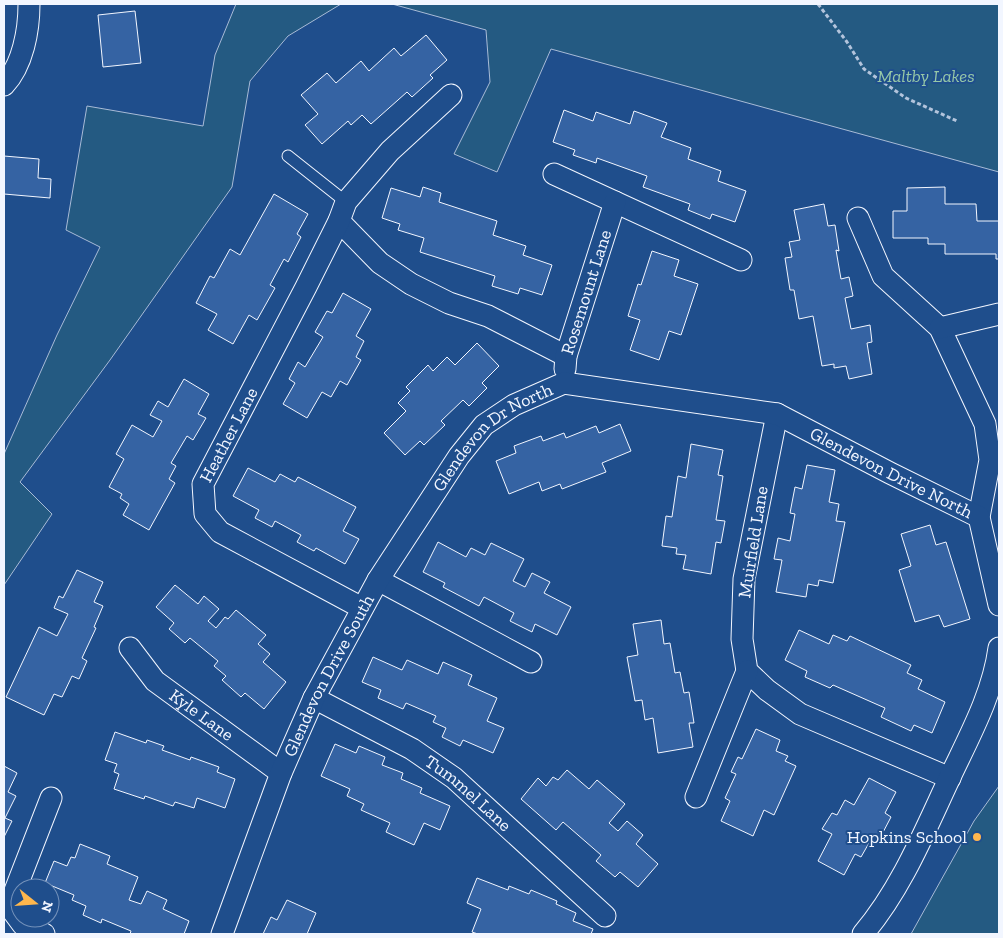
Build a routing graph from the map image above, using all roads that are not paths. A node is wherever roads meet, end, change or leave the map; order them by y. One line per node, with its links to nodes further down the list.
1 (29, 4): 2 (street)
2 (4, 84)
3 (451, 95): 7 (street, Heather Lane)
4 (288, 156): 7 (lane)
5 (554, 174): 6 (street)
6 (615, 202): 9 (street); 12 (street, Rosemount Lane)
7 (343, 212): 12 (street); 18 (street, Heather Lane)
8 (858, 218): 11 (street)
9 (741, 260)
10 (999, 314): 11 (street)
11 (940, 328): 15 (street)
12 (566, 356): 13 (street, Rosemount Lane)
13 (564, 384): 14 (street, Glendevon Dr North); 16 (street, Glendevon Dr North)
14 (777, 414): 15 (street, Glendevon Drive North); 22 (street, Muirfield Lane)
15 (979, 516): 17 (street, Glendevon Drive North)
16 (378, 580): 18 (street, Glendevon Drive South); 21 (street, Glendevon Drive South)
17 (999, 605)
18 (362, 608): 23 (street, Glendevon Drive South)
19 (130, 648): 24 (street, Kyle Lane)
20 (999, 648): 25 (street)
21 (531, 662)
22 (747, 671): 25 (street); 26 (street)
23 (314, 698): 24 (street, Glendevon Drive South); 28 (street, Tummel Lane)
24 (281, 772): 30 (street, Glendevon Drive South)
25 (950, 778): 31 (street)
26 (696, 797)
27 (51, 798): 29 (street)
28 (605, 916)
29 (44, 934)
30 (222, 934)
31 (863, 934)

